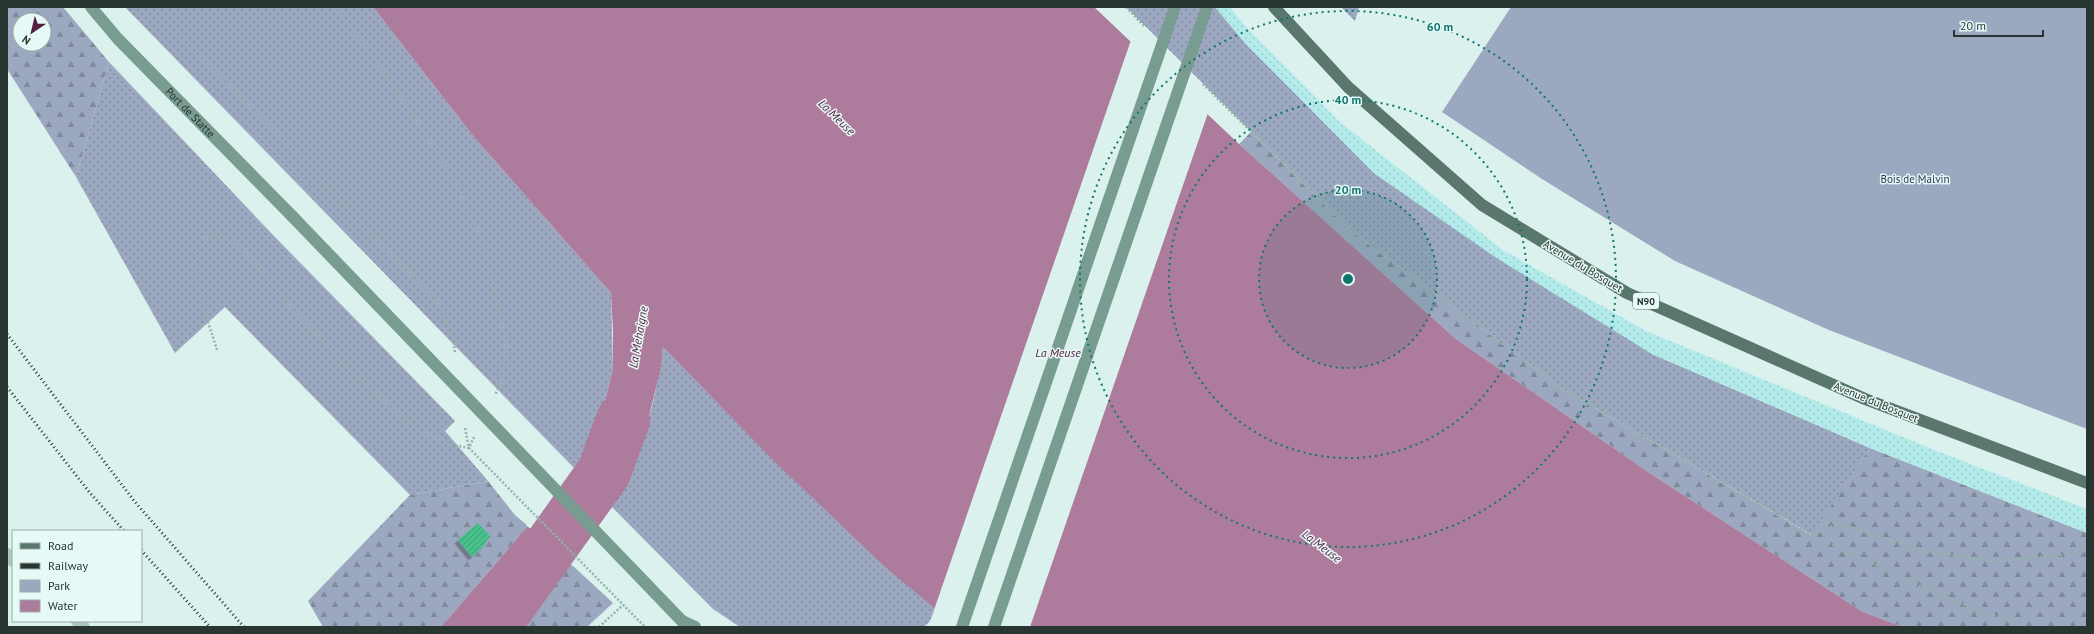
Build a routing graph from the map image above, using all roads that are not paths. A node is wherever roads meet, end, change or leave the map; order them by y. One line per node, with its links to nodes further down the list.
1 (91, 7): 6 (main road, Port de Statte, bridge)
2 (1176, 7): 7 (main road, bridge)
3 (1207, 7): 9 (main road, bridge)
4 (1274, 7): 5 (main road, Avenue du Bosquet / N90)
5 (2087, 483)
6 (685, 624): 8 (main road)
7 (961, 626)
8 (695, 627)
9 (994, 627)

